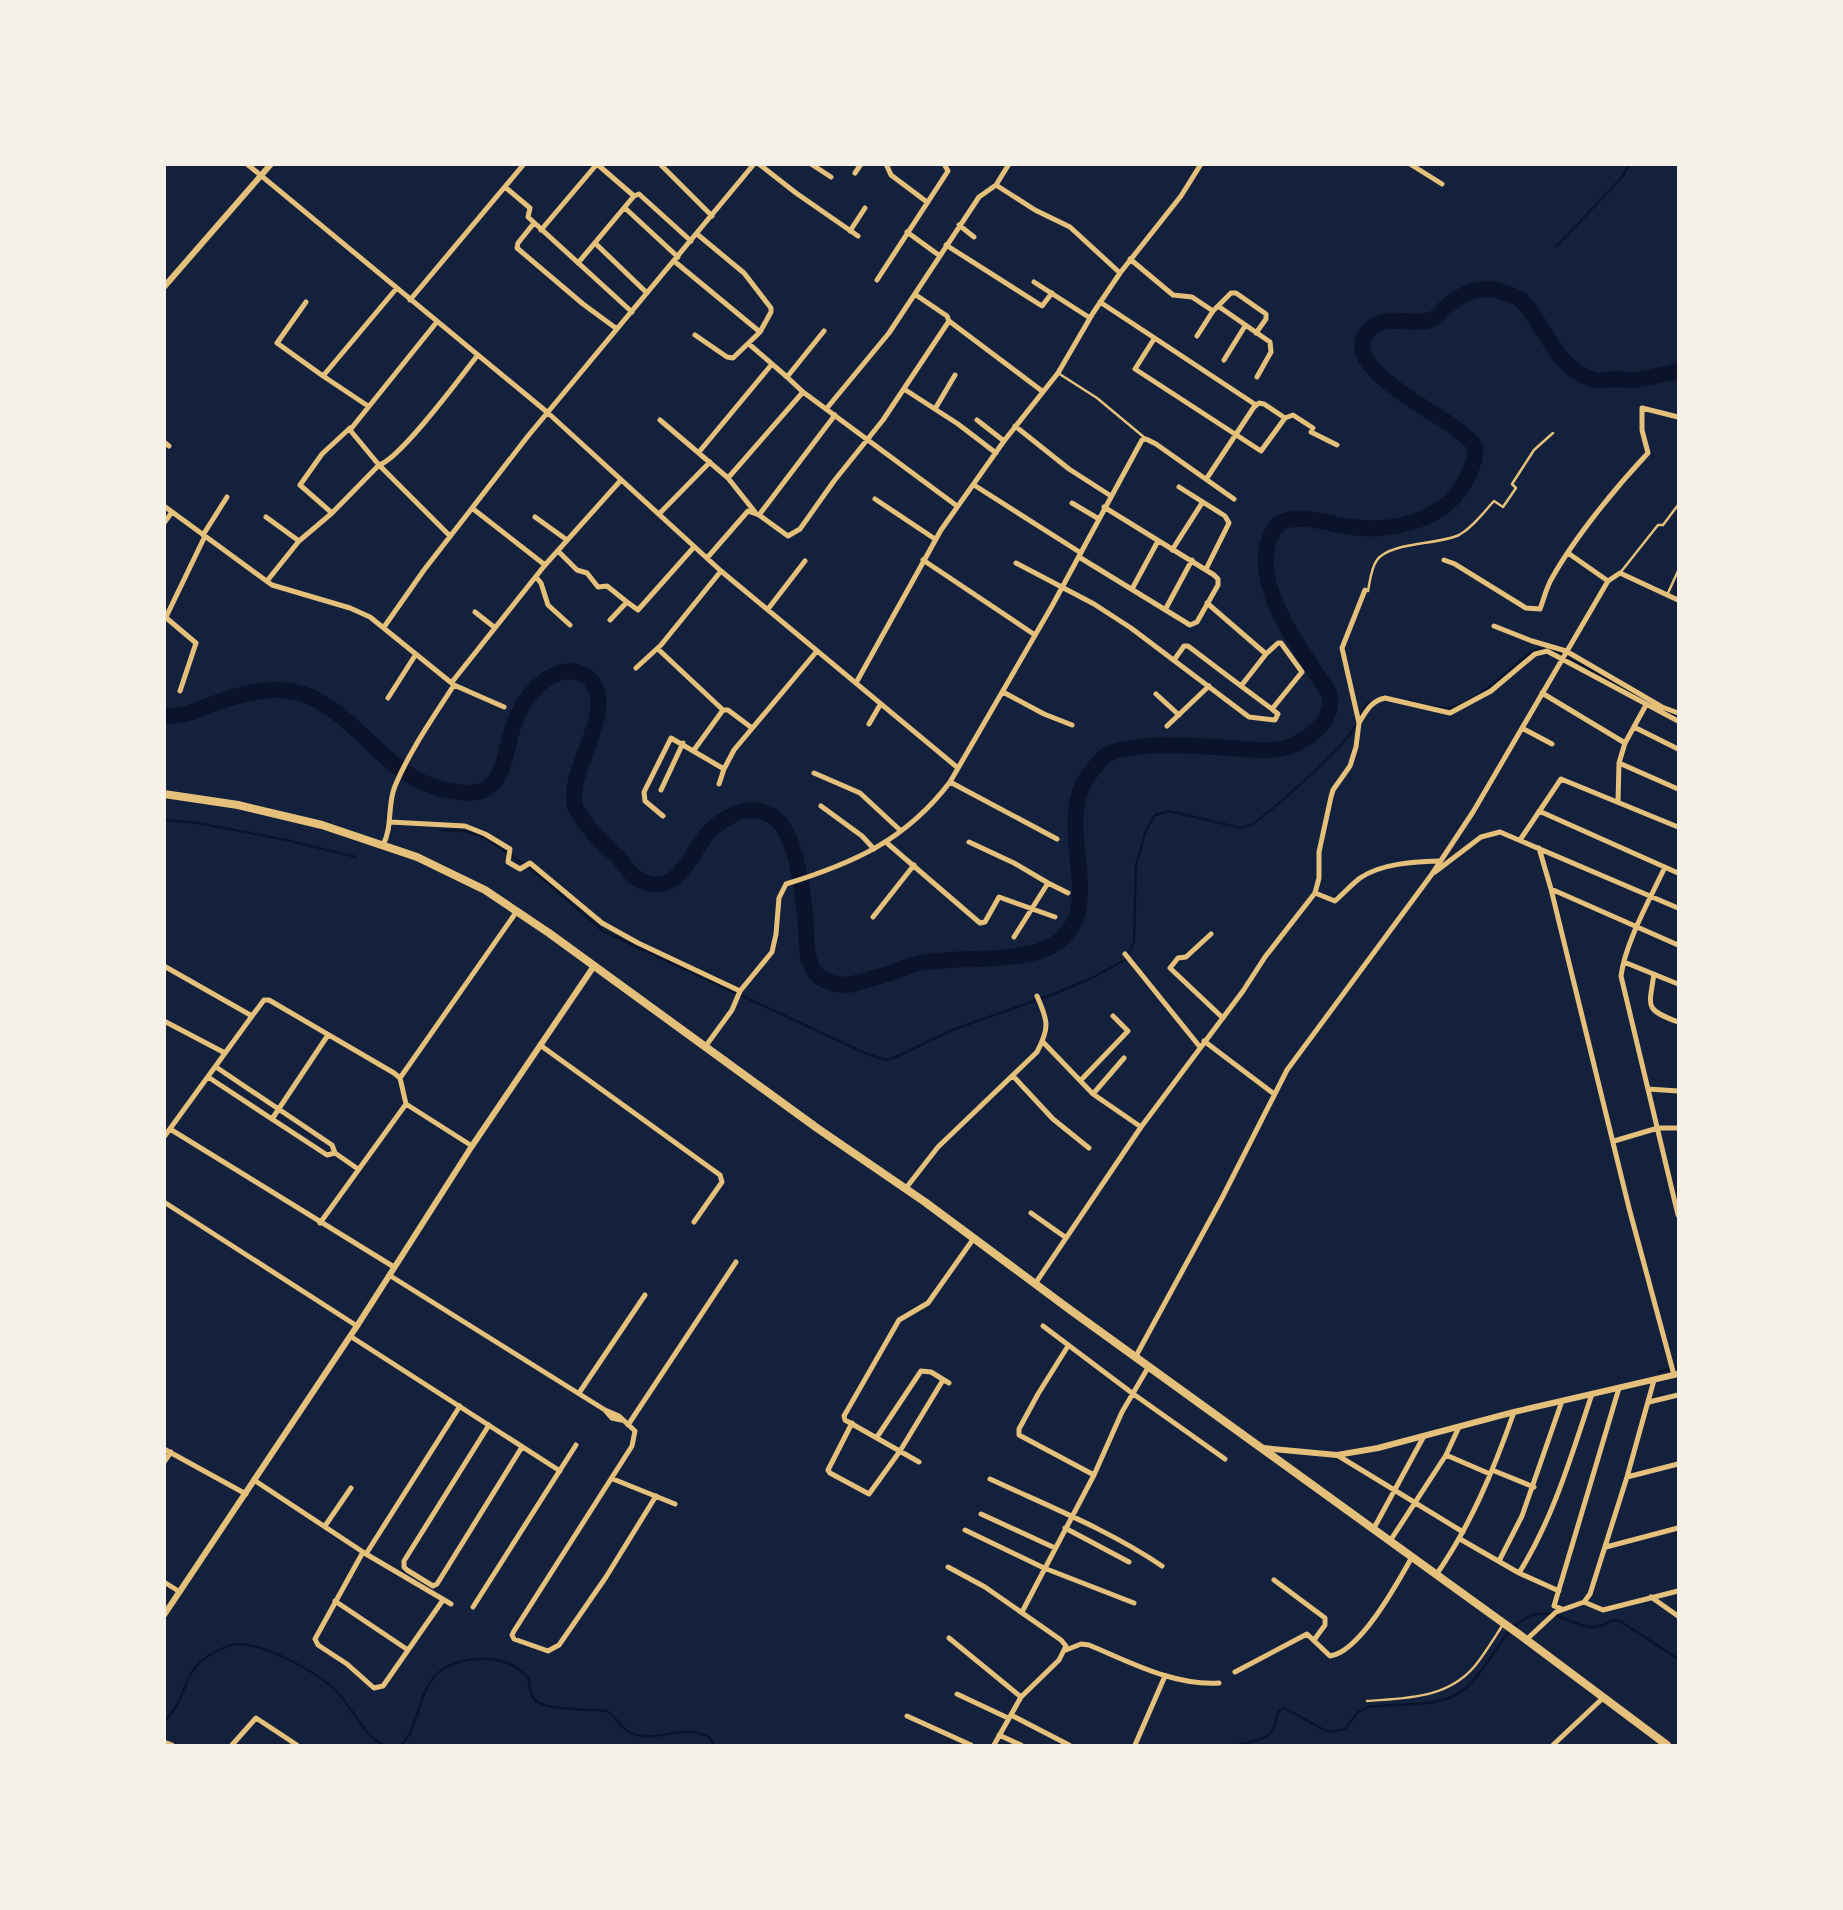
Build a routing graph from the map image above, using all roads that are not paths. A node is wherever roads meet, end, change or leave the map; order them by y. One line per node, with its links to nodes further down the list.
1 (247, 164): 17 (street)
2 (271, 164): 17 (street)
3 (524, 164): 21 (street)
4 (597, 164): 22 (street); 29 (street)
5 (660, 164): 26 (street)
6 (741, 164): 15 (street)
7 (757, 164): 15 (street); 30 (street)
8 (811, 164): 18 (street)
9 (861, 164): 16 (street)
10 (886, 164): 23 (street)
11 (1009, 164): 20 (street)
12 (1201, 164): 40 (street)
13 (1410, 164): 19 (street)
14 (946, 165): 23 (street)
15 (748, 172): 26 (street)
16 (855, 173)
17 (261, 176): 45 (street); 46 (street)
18 (831, 177)
19 (1442, 184)
20 (996, 185): 28 (street); 42 (street)
21 (505, 187): 27 (street); 50 (street)
22 (635, 196): 24 (street); 35 (street)
23 (927, 202): 31 (street)
24 (625, 208): 36 (street); 39 (street)
25 (865, 208): 30 (street)
26 (712, 216): 32 (street)
27 (534, 223): 29 (street); 59 (street)
28 (960, 225): 34 (street); 37 (street)
29 (541, 230): 41 (street)
30 (850, 231): 33 (street)
31 (907, 232): 38 (street); 43 (street)
32 (697, 234): 35 (street); 61 (street)
33 (858, 236)
34 (974, 237)
35 (691, 241): 39 (street)
36 (594, 243): 41 (street); 47 (street)
37 (946, 245): 38 (street); 48 (street)
38 (940, 256): 49 (street)
39 (676, 259): 47 (street); 61 (street)
40 (1130, 259): 42 (street); 53 (street)
41 (578, 263): 54 (street)
42 (1120, 273): 52 (street)
43 (877, 280)
44 (1034, 282): 48 (street)
45 (164, 287)
46 (396, 289): 50 (street); 72 (street)
47 (647, 293): 54 (street)
48 (1052, 293): 55 (street)
49 (916, 295): 56 (street); 80 (street)
50 (410, 300): 57 (street)
51 (306, 302): 72 (street)
52 (1100, 302): 55 (street); 65 (street)
53 (1215, 309): 58 (street); 62 (street); 64 (street)
54 (632, 312): 59 (street)
55 (1090, 318): 70 (street)
56 (948, 321): 75 (street); 77 (street)
57 (436, 323): 67 (street); 79 (street)
58 (1245, 326): 62 (street); 68 (street)
59 (617, 329): 82 (street)
60 (824, 331): 73 (street)
61 (760, 332): 66 (street)
62 (1256, 333): 74 (street)
63 (695, 335): 66 (street)
64 (1197, 336)
65 (1154, 339): 78 (street); 91 (street)
66 (749, 344): 69 (street)
67 (477, 356): 82 (street); 99 (street)
68 (1224, 360)
69 (772, 364): 73 (street); 96 (street)
70 (1058, 373): 77 (street); 93 (lane)
71 (956, 375): 81 (street)
72 (323, 376): 79 (street)
73 (787, 377): 76 (street)
74 (1257, 377)
75 (904, 389): 81 (street); 92 (street)
76 (803, 391): 80 (street); 100 (street)
77 (1042, 391): 88 (street)
78 (1256, 405): 85 (street); 91 (street)
79 (368, 406): 89 (street)
80 (827, 408): 83 (street)
81 (935, 409): 97 (street)
82 (547, 412): 102 (street); 114 (street)
83 (835, 415): 92 (street); 118 (street)
84 (1678, 417): 133 (street)
85 (1285, 418): 91 (street); 95 (street)
86 (977, 420): 94 (street)
87 (660, 421): 96 (street)
88 (1015, 426): 94 (street); 105 (street)
89 (350, 428): 99 (street); 117 (street)
90 (1553, 433): 151 (lane)
91 (1236, 435): 101 (street)
92 (869, 439): 113 (street); 118 (street)
93 (1146, 439): 101 (street); 105 (street)
94 (1004, 441): 97 (street)
95 (1337, 445)
96 (699, 452): 98 (street)
97 (996, 453): 103 (street)
98 (710, 463): 100 (street); 119 (street)
99 (379, 465): 117 (street); 125 (street)
100 (728, 478): 118 (street)
101 (1207, 478): 108 (street)
102 (621, 480): 119 (street); 126 (street)
103 (974, 485): 113 (street); 134 (street)
104 (1179, 487): 110 (street)
105 (1111, 496): 115 (street)
106 (227, 497): 124 (street)
107 (875, 499): 127 (street)
108 (1234, 499)
109 (1072, 503): 122 (street)
110 (1202, 503): 131 (street); 142 (street)
111 (1678, 505): 145 (lane)
112 (164, 506): 116 (street)
113 (957, 506): 127 (street)
114 (472, 508): 125 (street); 141 (street)
115 (1104, 508): 122 (street); 129 (street)
116 (172, 512): 123 (street); 124 (street)
117 (332, 513): 128 (street)
118 (757, 513): 135 (street)
119 (659, 514): 130 (street)
120 (266, 517): 128 (street)
121 (535, 517): 126 (street)
122 (1099, 519): 134 (street)
123 (164, 523)
124 (204, 536): 147 (street); 159 (street)
125 (450, 536): 163 (street)
126 (567, 540): 132 (street)
127 (935, 540): 136 (street)
128 (299, 541): 147 (street)
129 (1158, 541): 131 (street); 150 (street)
130 (694, 547): 135 (street); 154 (street)
131 (1172, 550): 137 (street)
132 (558, 551): 141 (street); 154 (street)
133 (1568, 553): 138 (street); 148 (street)
134 (1080, 555): 149 (street); 150 (street)
135 (707, 558): 143 (street)
136 (923, 560): 165 (street); 173 (street)
137 (1192, 560): 142 (street); 157 (street)
138 (1444, 560)
139 (804, 561): 156 (street)
140 (1016, 563): 149 (street)
141 (545, 565): 146 (street)
142 (1206, 569): 155 (street)
143 (721, 571): 156 (street); 166 (street)
144 (1678, 571): 152 (lane)
145 (1620, 573): 148 (street); 152 (street)
146 (536, 577): 161 (street); 164 (street)
147 (267, 581): 163 (street)
148 (1608, 582): 170 (street)
149 (1063, 587): 165 (street); 171 (street)
150 (1132, 589): 157 (street)
151 (1365, 590): 190 (street)
152 (1667, 595): 153 (street)
153 (1678, 600)
154 (627, 602): 160 (street)
155 (1207, 603): 157 (street); 169 (street)
156 (768, 610): 167 (street)
157 (1165, 610)
158 (475, 612): 164 (street)
159 (165, 617): 177 (street)
160 (610, 620)
161 (570, 625)
162 (1494, 626): 170 (street)
163 (384, 627): 168 (street)
164 (494, 627): 174 (street)
165 (1035, 635): 178 (street)
166 (658, 649): 172 (street); 186 (street)
167 (817, 651): 173 (street); 195 (street)
168 (416, 654): 174 (street); 181 (street)
169 (1266, 654): 176 (street); 185 (street)
170 (1564, 655): 179 (street); 183 (street); 187 (street); 190 (street)
171 (1174, 660): 175 (street); 176 (street)
172 (636, 668)
173 (856, 683): 182 (street)
174 (453, 684): 184 (street); 215 (street)
175 (1209, 686): 185 (street); 188 (street)
176 (1241, 686): 185 (street)
177 (180, 691)
178 (1003, 692): 192 (street); 203 (street)
179 (1542, 693): 196 (street); 198 (street)
180 (1156, 694): 188 (street)
181 (388, 698)
182 (880, 705): 191 (street); 203 (street)
183 (1646, 705): 189 (street); 194 (street)
184 (504, 707)
185 (1272, 709)
186 (723, 710): 195 (street); 201 (street)
187 (1678, 713)
188 (1179, 715): 193 (street)
189 (1678, 721)
190 (1359, 723): 233 (street)
191 (869, 724)
192 (1072, 724)
193 (1167, 726)
194 (1634, 727): 198 (street); 200 (street)
195 (752, 728): 204 (street)
196 (1522, 728): 199 (street); 225 (street)
197 (682, 743): 201 (street); 209 (street); 214 (street)
198 (1625, 743): 202 (street)
199 (1552, 744)
200 (1678, 749)
201 (694, 750): 204 (street)
202 (1619, 763): 208 (street); 211 (street)
203 (958, 768): 206 (street)
204 (724, 769): 207 (street)
205 (814, 773): 217 (street)
206 (950, 782): 217 (street); 218 (street)
207 (719, 785)
208 (1678, 789)
209 (660, 790)
210 (164, 794): 222 (main road)
211 (1618, 802): 213 (street); 216 (street)
212 (821, 806): 224 (street)
213 (1539, 811): 219 (street); 227 (street)
214 (663, 816)
215 (390, 822): 222 (street); 250 (street)
216 (1678, 827)
217 (901, 831): 221 (street)
218 (1057, 839)
219 (1520, 840): 223 (street); 229 (street)
220 (969, 842): 230 (street)
221 (887, 843): 224 (street); 226 (street)
222 (383, 845): 237 (main road)
223 (1539, 848): 231 (street); 234 (street)
224 (874, 849): 250 (street)
225 (1440, 861): 229 (street); 233 (street)
226 (914, 865): 236 (street); 238 (street)
227 (1665, 866): 228 (street); 234 (street)
228 (1678, 873)
229 (1432, 874): 272 (street)
230 (1048, 883): 232 (street); 236 (street)
231 (1551, 888): 240 (street); 281 (street)
232 (1068, 892)
233 (1315, 893): 254 (street)
234 (1652, 895): 235 (street); 240 (street)
235 (1678, 908)
236 (1030, 909): 239 (street); 242 (street)
237 (517, 911): 247 (main road); 267 (street)
238 (873, 917)
239 (1055, 917)
240 (1638, 927): 243 (street); 245 (street)
241 (1210, 934): 254 (street)
242 (1014, 937)
243 (1678, 945)
244 (1125, 955): 259 (street)
245 (1624, 962): 248 (street); 269 (street)
246 (164, 966): 252 (street)
247 (594, 966): 260 (street); 261 (main road)
248 (1654, 974): 249 (street); 256 (street)
249 (1678, 984)
250 (739, 993): 261 (street)
251 (1037, 997): 258 (street)
252 (252, 1016): 257 (street); 262 (street)
253 (1113, 1016): 268 (street)
254 (1223, 1018): 259 (street)
255 (164, 1021): 262 (street)
256 (1678, 1022)
257 (328, 1035): 267 (street); 274 (street)
258 (1042, 1041): 265 (street); 268 (street)
259 (1202, 1044): 272 (street); 276 (street)
260 (540, 1045): 282 (street); 290 (street)
261 (705, 1047): 286 (main road)
262 (225, 1053): 264 (street)
263 (1124, 1058): 271 (street)
264 (216, 1067): 266 (street); 274 (street)
265 (1013, 1076): 283 (street); 286 (street)
266 (208, 1077): 275 (street); 279 (street)
267 (400, 1078): 273 (street)
268 (1081, 1080): 271 (street)
269 (1648, 1089): 270 (street); 277 (street)
270 (1678, 1091)
271 (1093, 1094): 276 (street)
272 (1274, 1094): 303 (street)
273 (406, 1104): 282 (street); 285 (street)
274 (278, 1110): 275 (street); 284 (street)
275 (272, 1119): 284 (street)
276 (1141, 1128): 292 (street)
277 (1658, 1128): 278 (street); 281 (street); 289 (street)
278 (1678, 1128)
279 (170, 1129): 280 (street); 291 (street)
280 (164, 1137)
281 (1614, 1141): 306 (street)
282 (472, 1146): 295 (street)
283 (1090, 1148)
284 (335, 1153): 285 (street)
285 (358, 1169): 291 (street)
286 (906, 1188): 293 (main road)
287 (164, 1202): 299 (street)
288 (1031, 1213): 292 (street)
289 (1678, 1216)
290 (694, 1222)
291 (320, 1223): 295 (street)
292 (1065, 1237): 297 (street)
293 (974, 1238): 297 (main road); 317 (street)
294 (736, 1262): 319 (street)
295 (394, 1267): 296 (street)
296 (389, 1275): 299 (street); 310 (street)
297 (1035, 1284): 303 (main road)
298 (645, 1295): 310 (street)
299 (357, 1326): 301 (street)
300 (1043, 1326): 302 (street)
301 (350, 1336): 315 (street); 340 (street)
302 (1068, 1346): 309 (street); 336 (street)
303 (1136, 1356): 305 (main road)
304 (1678, 1362): 306 (street)
305 (1149, 1366): 309 (street); 325 (main road)
306 (1673, 1370): 307 (street)
307 (1654, 1380): 308 (street); 314 (street)
308 (1619, 1388): 311 (street); 370 (street)
309 (1132, 1393): 330 (street); 336 (street)
310 (579, 1394): 319 (street)
311 (1592, 1394): 313 (street); 366 (street)
312 (1678, 1395): 314 (street)
313 (1562, 1401): 316 (street); 341 (street)
314 (1649, 1402): 337 (street)
315 (460, 1406): 318 (street); 359 (street)
316 (1514, 1412): 320 (street); 335 (street)
317 (852, 1423): 322 (street); 327 (street)
318 (489, 1425): 324 (street); 324 (street)
319 (628, 1425): 338 (street)
320 (1459, 1427): 321 (street); 329 (street)
321 (1424, 1435): 328 (street); 343 (street)
322 (877, 1437): 327 (street); 327 (street)
323 (576, 1446): 334 (street)
324 (522, 1447): 334 (street)
325 (1261, 1447): 328 (street); 352 (main road)
326 (168, 1451): 331 (street); 344 (street)
327 (900, 1451): 332 (street)
328 (1337, 1455): 343 (street)
329 (1446, 1455): 335 (street); 346 (street)
330 (1225, 1459)
331 (164, 1462)
332 (919, 1462)
333 (1678, 1464): 337 (street)
334 (560, 1471): 379 (street)
335 (1491, 1472): 341 (street); 355 (street)
336 (1094, 1475): 349 (street)
337 (1628, 1477): 357 (street)
338 (613, 1479): 345 (street); 345 (street)
339 (990, 1479): 349 (street)
340 (254, 1480): 344 (street); 350 (street)
341 (1534, 1487): 361 (street)
342 (351, 1488): 350 (street)
343 (1395, 1493): 346 (street); 352 (street)
344 (246, 1494): 372 (street)
345 (656, 1496): 347 (street)
346 (1414, 1503): 355 (street); 356 (street)
347 (675, 1504)
348 (981, 1514): 358 (street)
349 (1071, 1516): 351 (street); 363 (street)
350 (325, 1526): 359 (street)
351 (1065, 1528): 358 (street); 362 (street)
352 (1374, 1528): 356 (main road)
353 (1678, 1528): 357 (street)
354 (965, 1530): 365 (street)
355 (1462, 1536): 361 (street); 367 (street)
356 (1390, 1541): 360 (main road)
357 (1606, 1547): 376 (street)
358 (1055, 1548): 365 (street)
359 (364, 1553): 374 (street); 375 (street)
360 (1412, 1557): 367 (main road); 387 (street)
361 (1499, 1561): 366 (street)
362 (1129, 1562)
363 (1162, 1566)
364 (948, 1567): 381 (street)
365 (1044, 1568): 377 (street); 381 (street)
366 (1520, 1573): 370 (street)
367 (1436, 1575): 384 (main road)
368 (1274, 1580): 387 (street)
369 (164, 1582): 372 (street)
370 (1559, 1591): 380 (street)
371 (1678, 1591): 373 (street)
372 (180, 1592): 382 (street)
373 (1651, 1597): 376 (street); 383 (street)
374 (443, 1600): 378 (street); 388 (street)
375 (335, 1601): 388 (street); 388 (street)
376 (1584, 1602): 380 (street)
377 (1134, 1603)
378 (451, 1604)
379 (473, 1607)
380 (1559, 1610): 386 (street)
381 (1022, 1612): 389 (street)
382 (164, 1615)
383 (1678, 1616)
384 (1505, 1624): 386 (main road); 396 (lane)
385 (950, 1637): 394 (street)
386 (1523, 1637): 395 (main road)
387 (1314, 1640): 390 (street)
388 (408, 1650)
389 (1066, 1650): 391 (street); 394 (street)
390 (1235, 1672)
391 (1165, 1676): 392 (street); 408 (street)
392 (1219, 1683)
393 (957, 1694): 398 (street)
394 (1021, 1697): 398 (street)
395 (1604, 1697): 409 (street); 410 (main road)
396 (1367, 1701)
397 (908, 1716): 404 (street)
398 (1009, 1716): 399 (street); 407 (street)
399 (999, 1735): 405 (street); 406 (street)
400 (164, 1742): 401 (street)
401 (172, 1745)
402 (232, 1745): 403 (street)
403 (297, 1745)
404 (971, 1745)
405 (994, 1745)
406 (1021, 1745)
407 (1069, 1745)
408 (1135, 1745)
409 (1553, 1745)
410 (1667, 1745)

